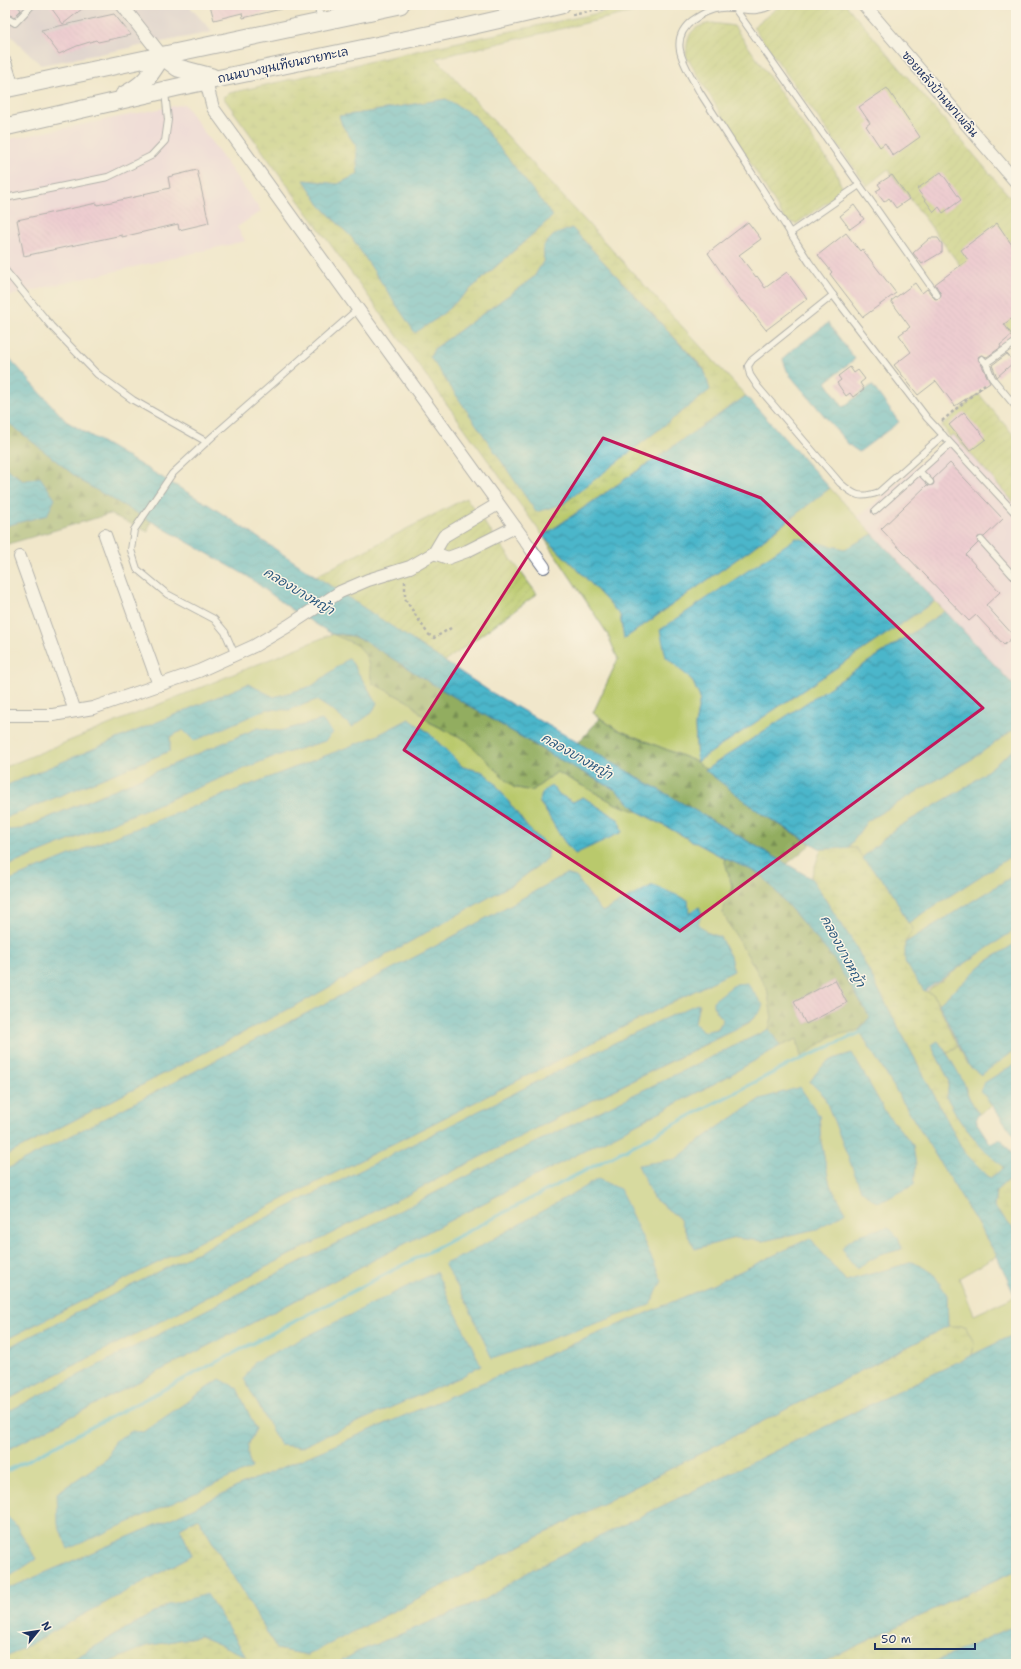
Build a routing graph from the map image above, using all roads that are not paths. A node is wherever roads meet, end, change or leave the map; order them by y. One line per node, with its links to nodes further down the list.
1 (122, 5): 13 (street)
2 (317, 5): 12 (lane)
3 (400, 5): 9 (main road)
4 (529, 5): 8 (main road)
5 (772, 5): 10 (lane)
6 (864, 5): 20 (street, ซอยหลังบ้านพาเพลิน)
7 (30, 6): 11 (lane)
8 (554, 7): 15 (main road, ถนนบางขุนเทียนชายทะเล)
9 (366, 9): 12 (main road)
10 (736, 10): 21 (lane); 23 (lane)
11 (5, 17)
12 (321, 22): 13 (main road)
13 (162, 56): 15 (main road); 16 (main road); 18 (main road)
14 (5, 62): 16 (street)
15 (213, 80): 17 (main road, ถนนบางขุนเทียนชายทะเล); 27 (street)
16 (9, 88)
17 (164, 90): 18 (main road, ถนนบางขุนเทียนชายทะเล); 22 (lane)
18 (106, 104): 19 (main road, ถนนบางขุนเทียนชายทะเล)
19 (5, 126)
20 (1016, 182)
21 (858, 186): 23 (lane); 26 (lane)
22 (5, 198)
23 (790, 233): 25 (lane)
24 (5, 270): 31 (lane)
25 (833, 295): 30 (lane); 30 (lane)
26 (936, 295)
27 (358, 309): 31 (lane); 35 (street)
28 (1016, 342): 29 (lane)
29 (1016, 408)
30 (943, 435): 32 (lane)
31 (207, 442): 45 (lane)
32 (950, 444): 33 (lane); 37 (lane)
33 (920, 472): 34 (lane); 36 (lane)
34 (930, 482)
35 (498, 504): 38 (street); 41 (street)
36 (875, 511)
37 (1016, 514)
38 (515, 527): 41 (street); 43 (street)
39 (105, 535): 46 (street)
40 (981, 540): 44 (lane)
41 (434, 553): 45 (street)
42 (20, 558): 47 (street)
43 (544, 567)
44 (1016, 579)
45 (235, 655): 46 (street)
46 (159, 685): 47 (street)
47 (75, 711): 48 (street)
48 (5, 716)

